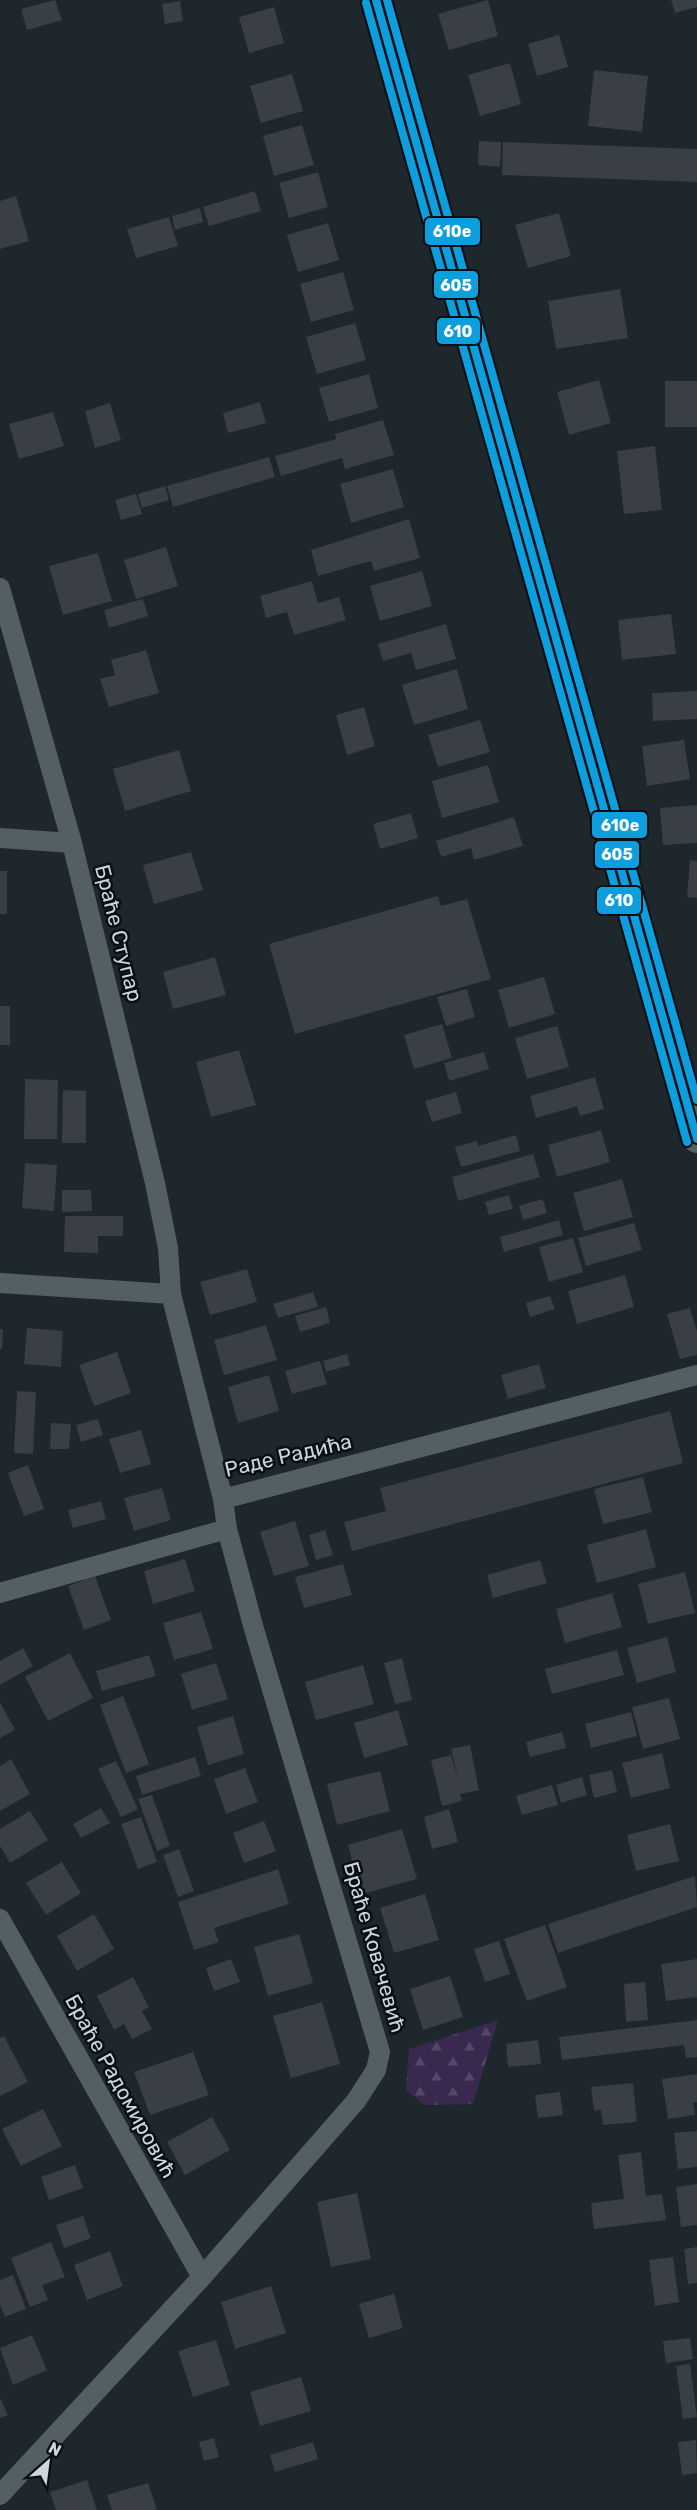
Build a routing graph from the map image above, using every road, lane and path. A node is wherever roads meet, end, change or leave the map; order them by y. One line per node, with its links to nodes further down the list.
1 (376, 0): 5 (main road)
2 (0, 588): 4 (street, Браће Ступар)
3 (0, 838): 4 (street)
4 (72, 843): 7 (street, Браће Ступар)
5 (697, 1139)
6 (0, 1283): 7 (street)
7 (171, 1294): 9 (street, Раде Радића)
8 (697, 1375): 9 (street, Раде Радића)
9 (223, 1499): 10 (street, Браће Ковачевић)
10 (227, 1529): 11 (street); 13 (street, Браће Ковачевић)
11 (0, 1593)
12 (0, 1918): 13 (street, Браће Радомировић)
13 (202, 2277): 14 (street, Браће Ковачевић)
14 (0, 2494)

